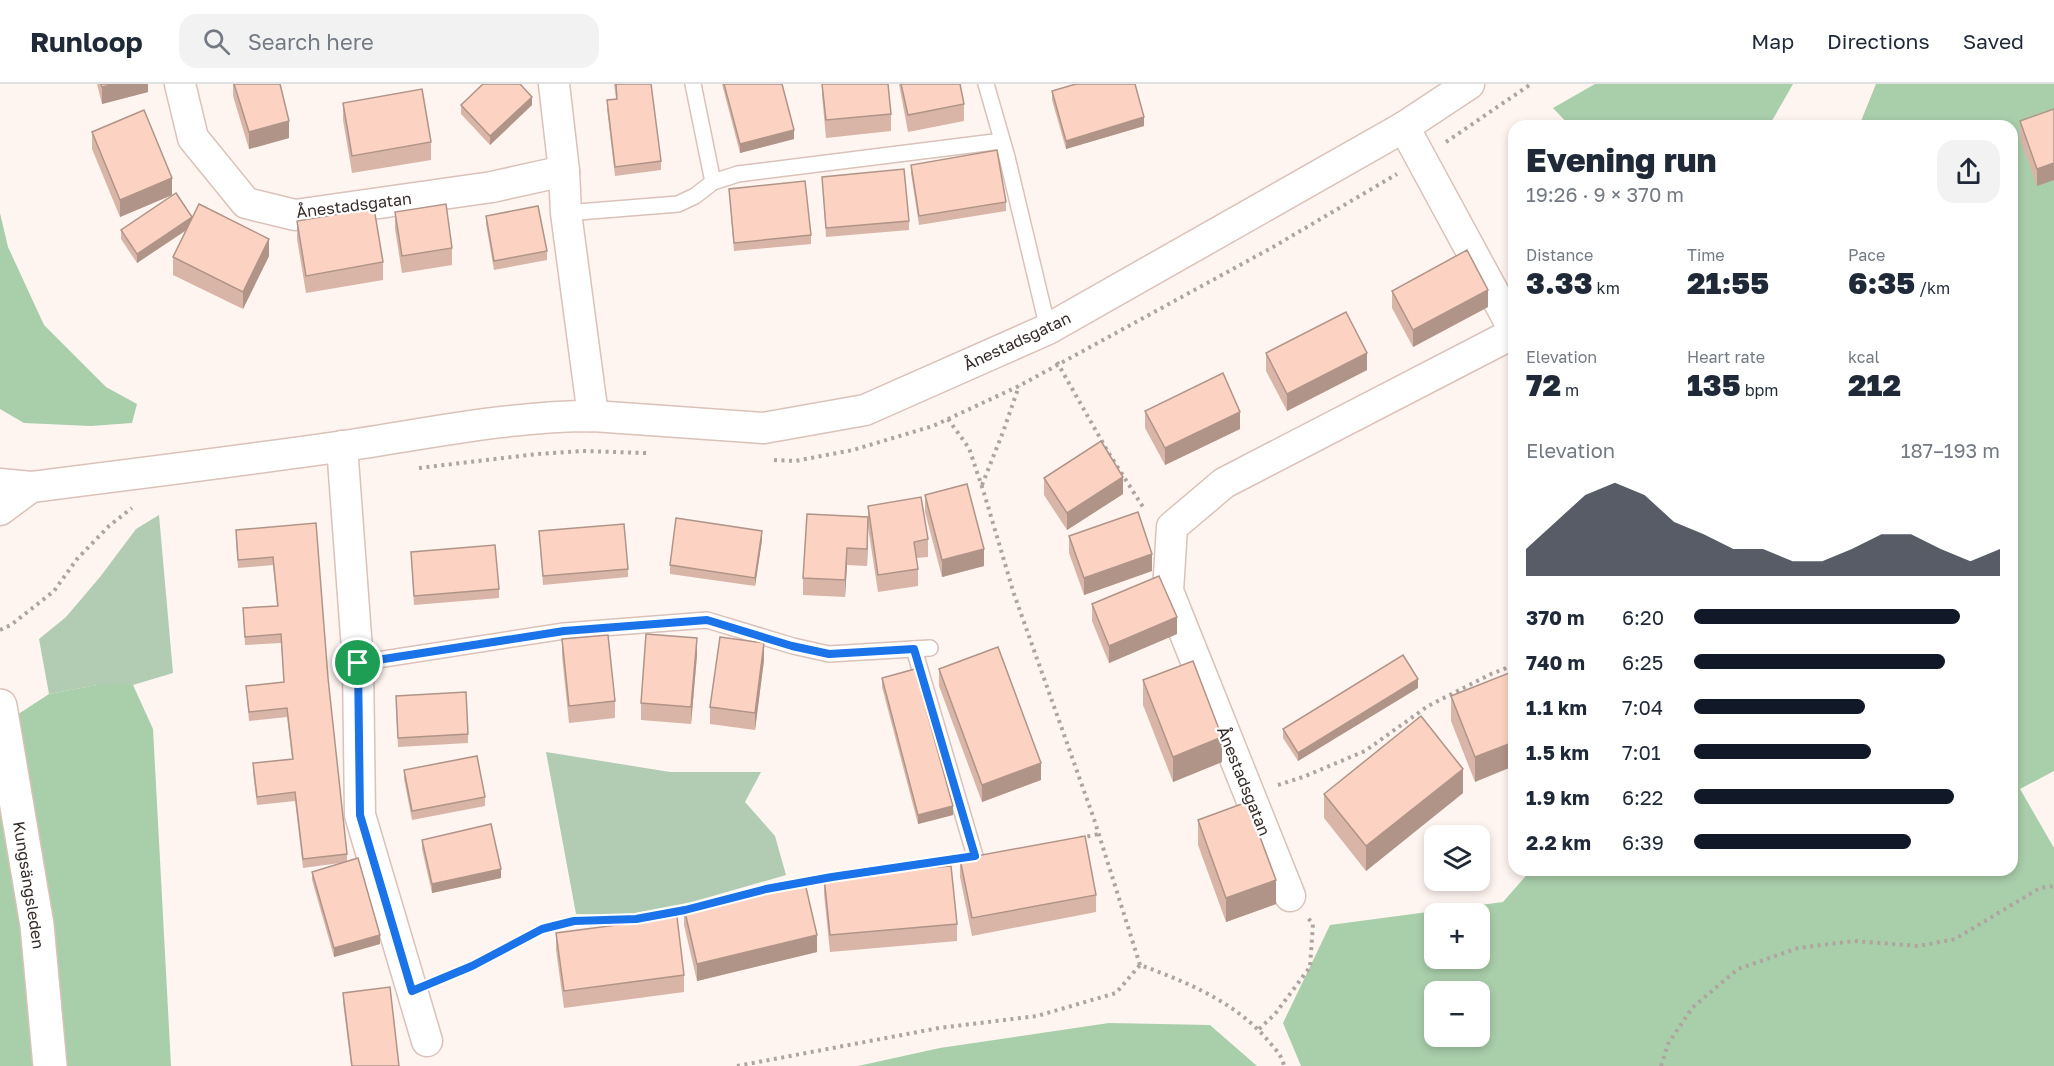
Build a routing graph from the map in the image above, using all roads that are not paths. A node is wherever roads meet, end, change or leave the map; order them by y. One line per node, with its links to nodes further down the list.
1 (180, 84): 8 (street, Ånestadsgatan)
2 (554, 84): 8 (street)
3 (693, 84): 9 (lane)
4 (986, 84): 7 (lane)
5 (1469, 84): 6 (street, Ånestadsgatan)
6 (1404, 127): 11 (street); 12 (street, Ånestadsgatan)
7 (1002, 141): 9 (lane); 12 (lane)
8 (564, 171): 10 (street)
9 (713, 182): 10 (lane)
10 (566, 213): 14 (street)
11 (1508, 321)
12 (1048, 329): 14 (street, Ånestadsgatan)
13 (1508, 335): 24 (street, Ånestadsgatan)
14 (593, 416): 15 (street, Ånestadsgatan)
15 (342, 446): 17 (street, Ånestadsgatan); 21 (street)
16 (0, 484): 17 (street, Ånestadsgatan)
17 (31, 487): 18 (street, Ånestadsgatan)
18 (0, 510)
19 (930, 648): 20 (lane)
20 (914, 649): 21 (lane); 23 (lane)
21 (358, 663): 25 (street)
22 (0, 706): 26 (main road, Kungsängsleden)
23 (975, 856)
24 (1290, 896)
25 (427, 1041)
26 (50, 1066)

